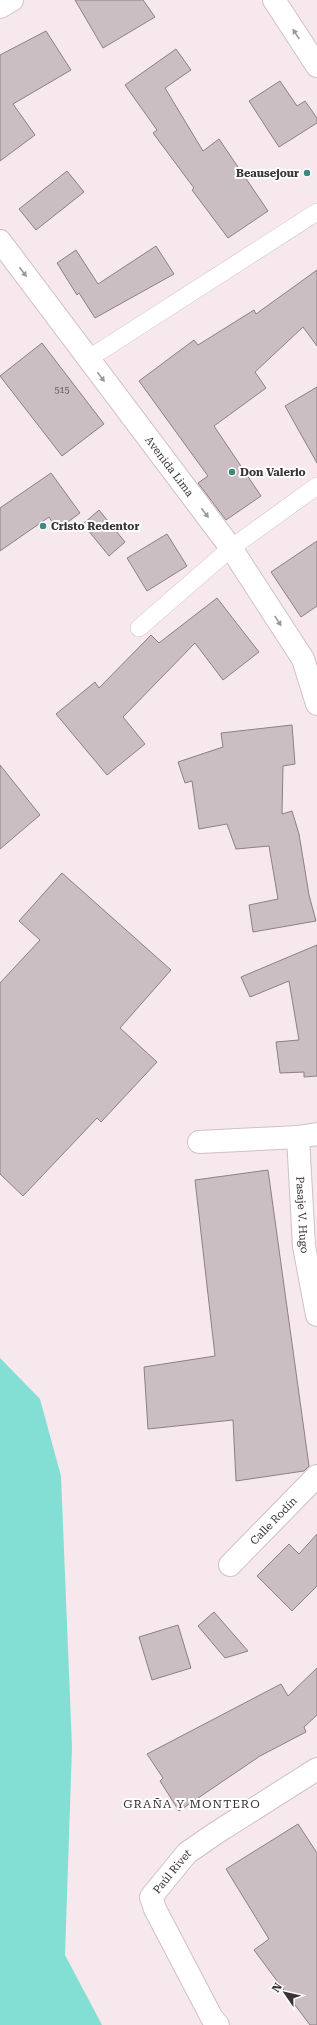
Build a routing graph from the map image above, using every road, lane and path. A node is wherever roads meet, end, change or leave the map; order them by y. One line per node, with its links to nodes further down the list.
1 (12, 0): 3 (street)
2 (274, 0): 4 (street, one-way to 2)
3 (0, 7)
4 (317, 66)
5 (317, 212): 7 (lane)
6 (0, 241): 7 (street, Avenida Lima, one-way to 7)
7 (88, 360): 9 (street, Avenida Lima, one-way to 9)
8 (317, 486): 9 (lane)
9 (231, 548): 10 (lane); 11 (street, Avenida Lima, one-way to 11)
10 (139, 628)
11 (317, 704)
12 (308, 1136): 13 (street, Pasaje V. Hugo); 14 (street, Pasaje V. Hugo)
13 (199, 1142)
14 (317, 1315)
15 (317, 1476): 16 (street, Calle Rodín)
16 (230, 1565)
17 (317, 1768): 18 (street, Paúl Rivet)
18 (218, 2025)

